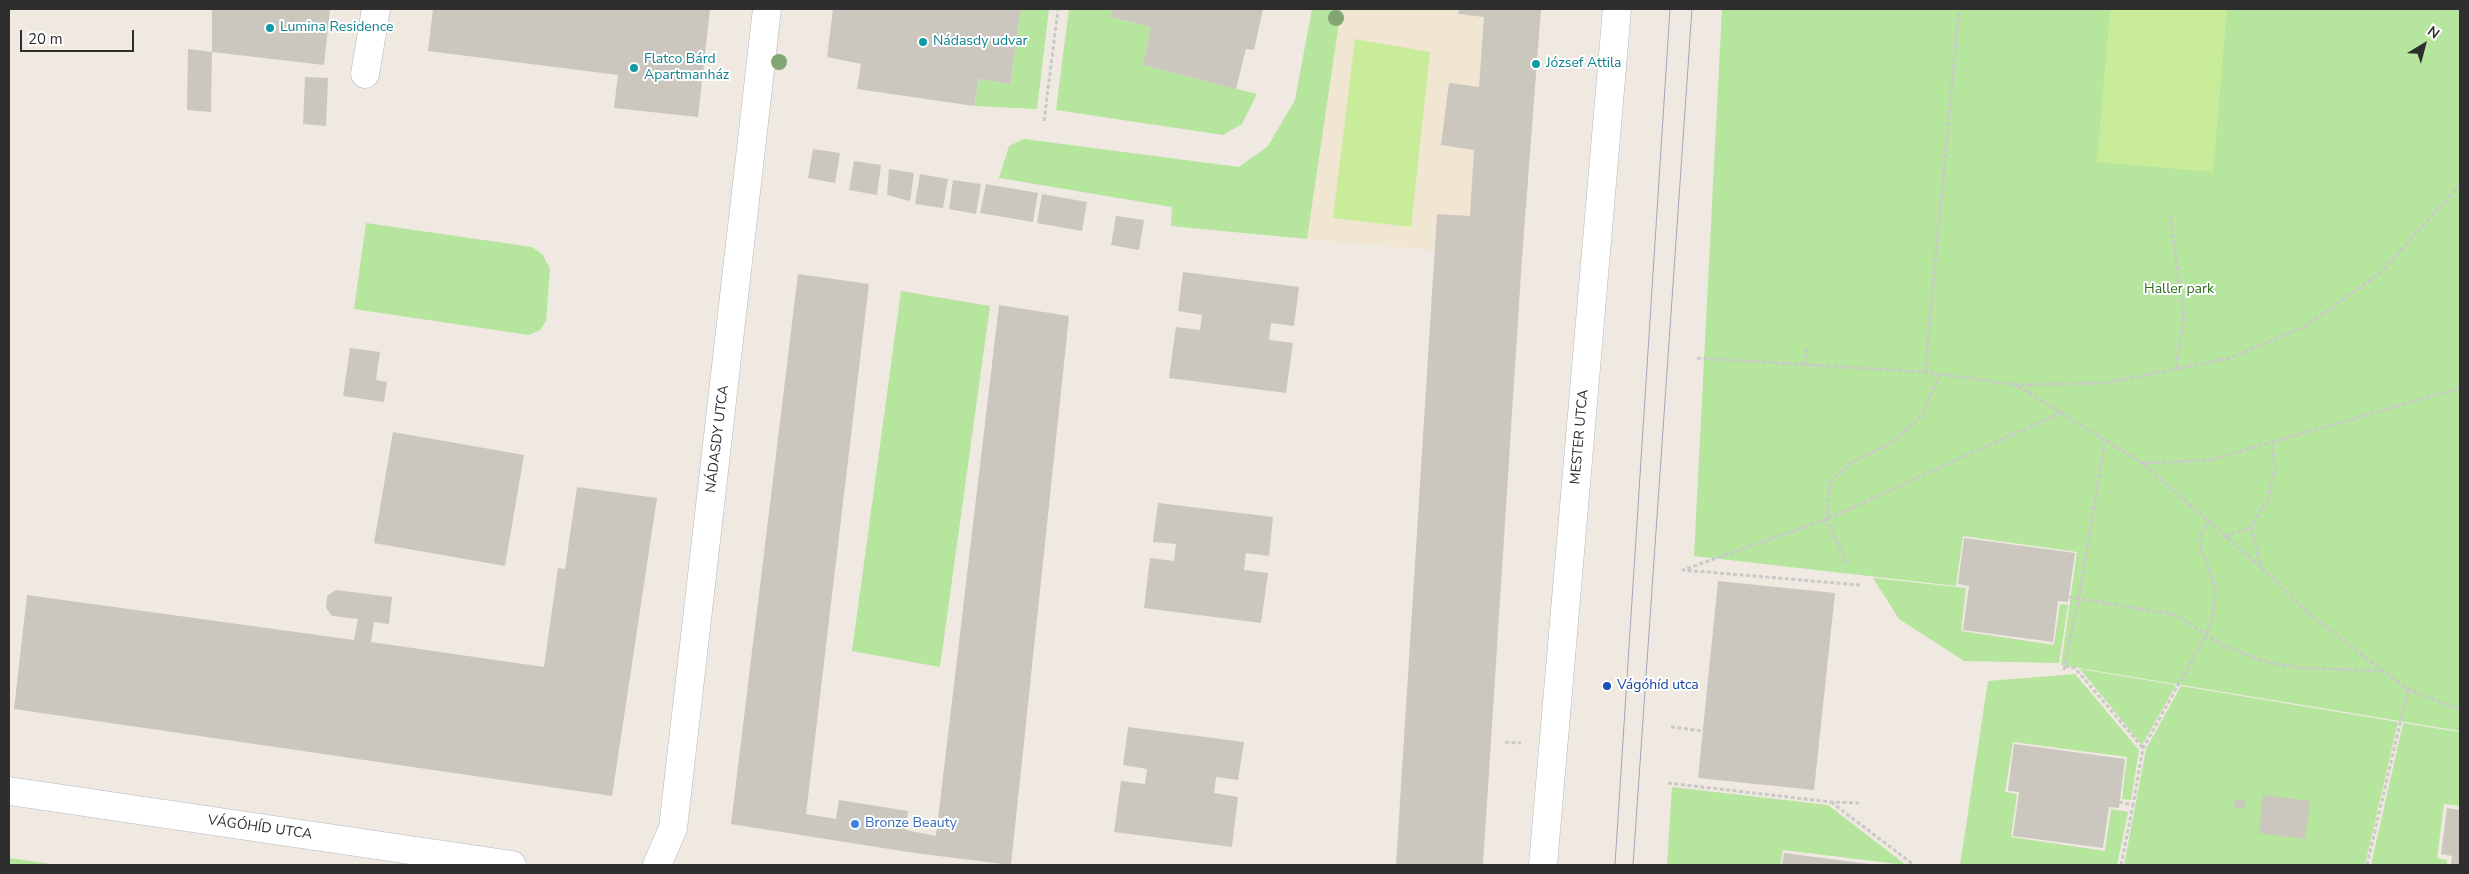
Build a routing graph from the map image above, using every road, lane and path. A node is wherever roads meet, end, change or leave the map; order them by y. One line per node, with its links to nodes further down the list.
1 (376, 9): 6 (street)
2 (768, 9): 45 (street, NÁDASDY UTCA)
3 (1058, 9): 7 (path)
4 (1616, 9): 46 (street, MESTER UTCA)
5 (1959, 9): 14 (path)
6 (364, 74)
7 (1044, 121)
8 (2460, 184): 13 (path)
9 (2170, 215): 13 (path)
10 (1806, 347): 12 (path)
11 (1697, 358): 12 (path)
12 (1805, 365): 14 (path)
13 (2176, 369): 16 (path)
14 (1924, 372): 15 (path)
15 (1940, 374): 16 (path); 22 (path)
16 (2017, 385): 18 (path)
17 (2460, 388): 20 (path)
18 (2062, 412): 19 (path); 22 (path)
19 (2105, 440): 21 (path); 30 (path)
20 (2272, 442): 21 (path); 24 (path)
21 (2142, 463): 23 (path)
22 (1826, 519): 26 (path); 28 (path)
23 (2208, 522): 25 (path); 31 (path)
24 (2251, 527): 25 (path); 27 (path)
25 (2224, 537): 27 (path)
26 (1846, 563)
27 (2261, 568): 32 (path)
28 (1860, 585)
29 (2069, 597): 30 (path)
30 (2079, 597): 31 (path); 37 (path)
31 (2206, 636): 32 (path); 37 (path)
32 (2383, 670): 33 (path)
33 (2408, 689): 34 (path); 49 (path)
34 (2460, 710)
35 (1671, 727): 36 (path)
36 (1703, 730)
37 (2142, 748): 43 (path)
38 (1668, 783): 40 (path)
39 (9, 791): 44 (street, VÁGÓHÍD UTCA)
40 (1830, 802): 42 (path); 47 (path)
41 (2120, 802): 43 (path)
42 (1859, 803)
43 (2133, 804): 48 (path)
44 (512, 865)
45 (657, 865)
46 (1543, 865)
47 (1914, 865)
48 (2121, 865)
49 (2366, 865)

